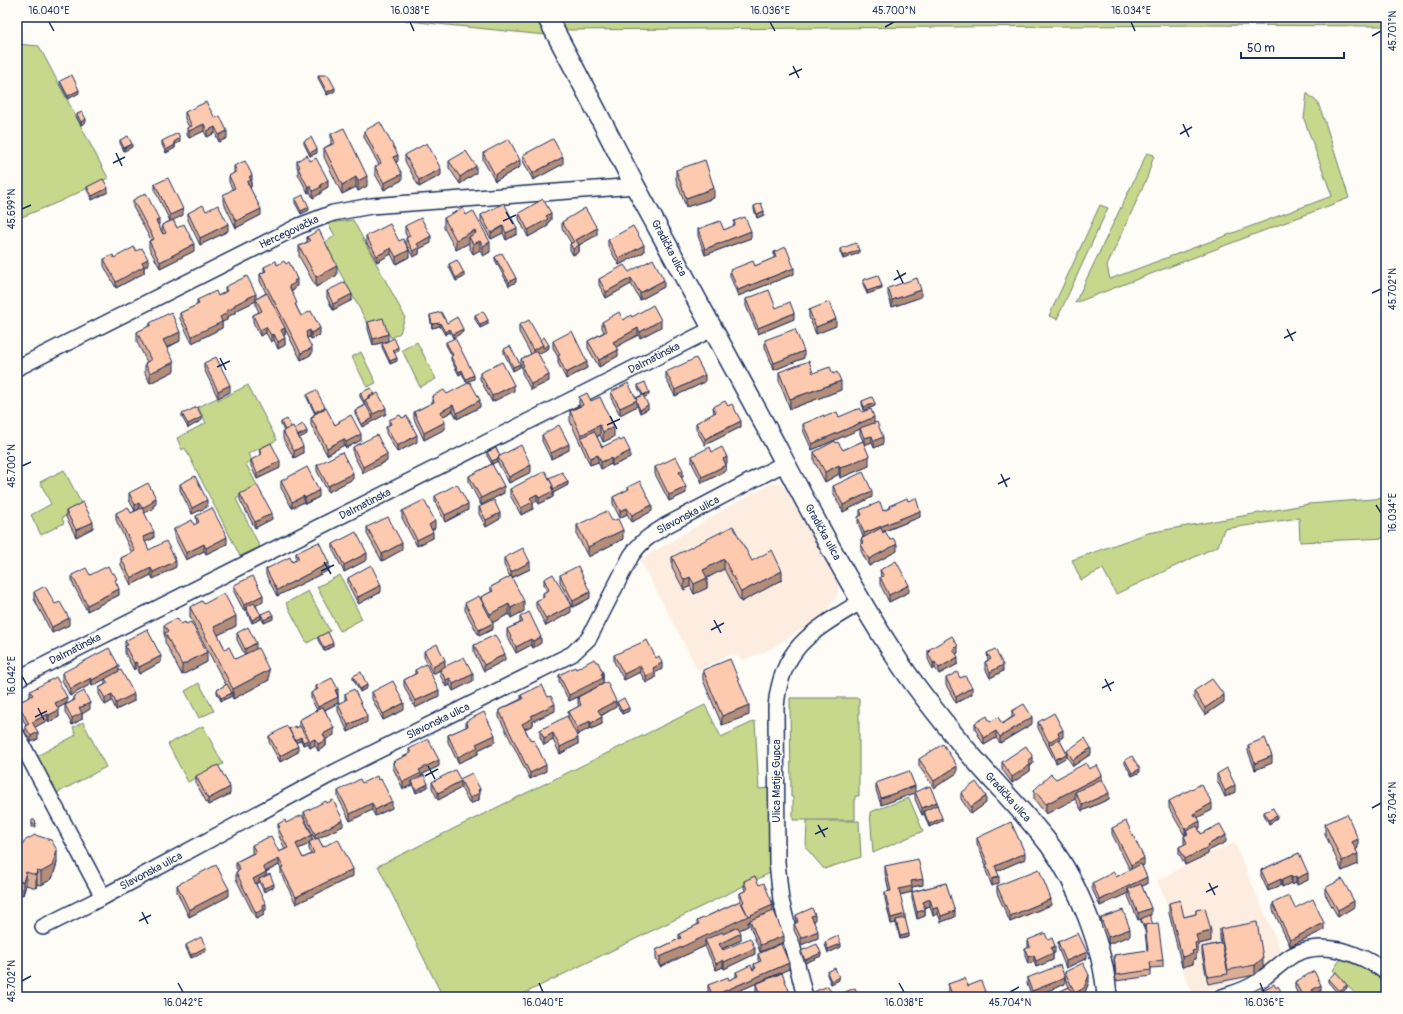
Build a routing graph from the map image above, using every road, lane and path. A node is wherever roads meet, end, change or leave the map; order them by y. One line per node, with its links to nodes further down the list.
1 (547, 17): 2 (street, Gradička ulica)
2 (636, 186): 3 (street, Gradička ulica); 4 (street, Hercegovačka)
3 (712, 329): 5 (street, Gradička ulica); 7 (street, Dalmatinska)
4 (17, 368)
5 (785, 464): 6 (street, Gradička ulica); 9 (street, Slavonska ulica)
6 (862, 601): 12 (street, Ulica Matije Gupca); 13 (street, Gradička ulica)
7 (17, 679)
8 (17, 735): 9 (street)
9 (103, 897): 10 (street, Slavonska ulica)
10 (43, 927)
11 (1386, 972): 14 (street)
12 (805, 997)
13 (1107, 997)
14 (1222, 997)

